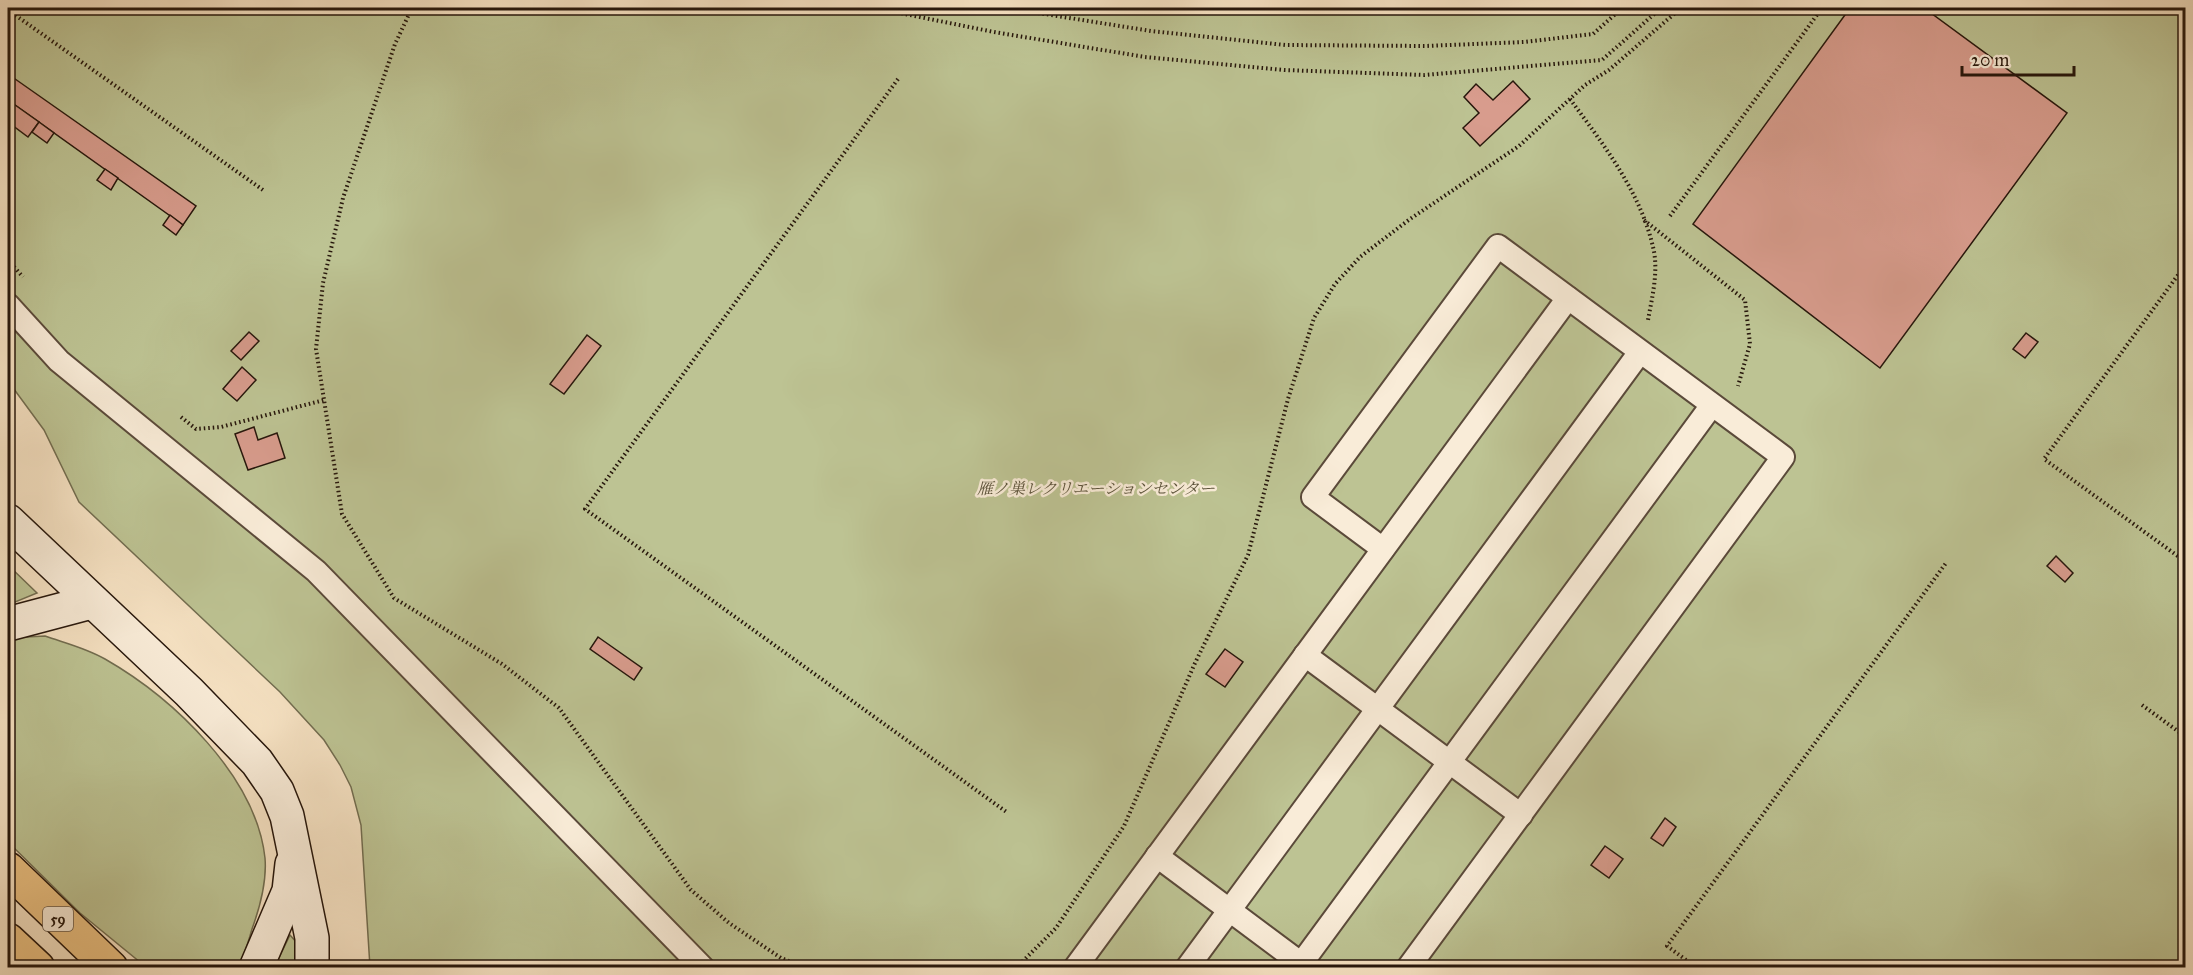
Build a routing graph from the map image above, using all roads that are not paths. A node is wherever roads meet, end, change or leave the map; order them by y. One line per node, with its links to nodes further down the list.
1 (1568, 298): 3 (lane); 6 (lane); 6 (lane)
2 (8, 305): 25 (lane)
3 (1643, 341): 4 (lane); 10 (lane)
4 (1712, 405): 11 (lane); 12 (lane)
5 (8, 521): 7 (street)
6 (1383, 549): 9 (lane)
7 (91, 602): 8 (street); 13 (street)
8 (8, 624)
9 (1305, 655): 10 (lane); 14 (lane)
10 (1377, 709): 11 (lane); 16 (lane)
11 (1449, 762): 12 (lane); 19 (lane)
12 (1521, 815): 28 (lane)
13 (293, 851): 23 (street); 24 (street)
14 (1157, 856): 16 (lane); 26 (lane)
15 (8, 869): 22 (main road, 59)
16 (1229, 910): 19 (lane); 27 (lane)
17 (8, 940): 21 (main road)
18 (8, 963): 20 (street)
19 (1302, 966)
20 (12, 968)
21 (38, 968)
22 (111, 968)
23 (256, 968)
24 (312, 968)
25 (703, 968)
26 (1075, 968)
27 (1187, 968)
28 (1408, 968)

